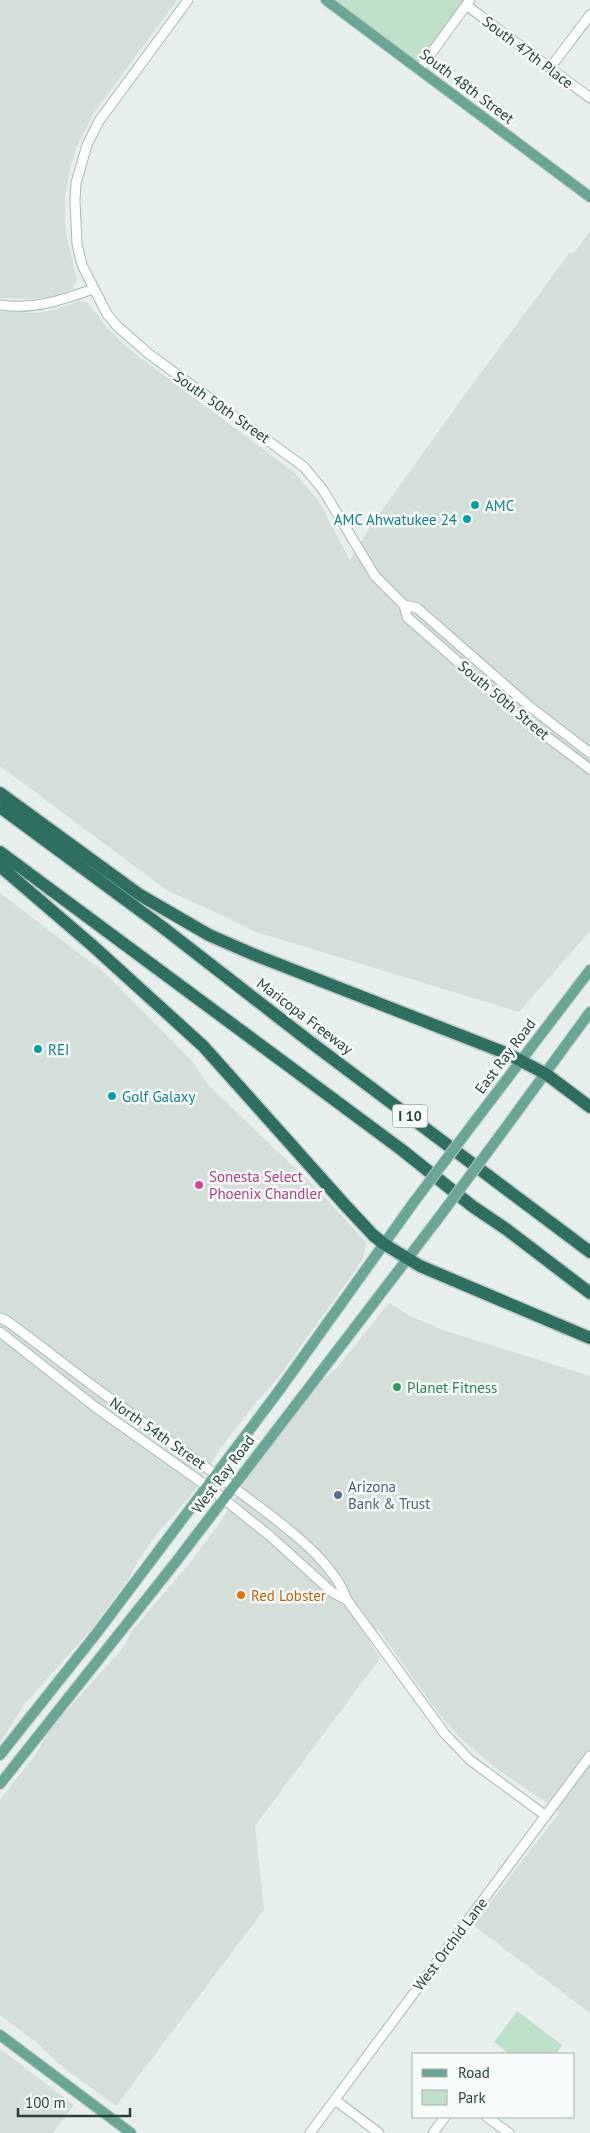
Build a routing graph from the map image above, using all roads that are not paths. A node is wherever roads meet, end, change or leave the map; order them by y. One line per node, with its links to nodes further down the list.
1 (188, 0): 9 (street, South 50th Street)
2 (326, 0): 6 (main road, South 48th Street)
3 (468, 3): 5 (street, South 47th Place); 6 (street)
4 (590, 15): 5 (street)
5 (550, 68): 7 (street, South 47th Place)
6 (418, 70): 8 (main road, South 48th Street)
7 (590, 98)
8 (590, 196)
9 (93, 289): 10 (street); 11 (street, South 50th Street)
10 (0, 305)
11 (404, 605): 12 (street, South 50th Street); 13 (street, South 50th Street)
12 (590, 753)
13 (590, 769)
14 (0, 793): 20 (highway)
15 (0, 807): 25 (highway, Maricopa Freeway / I 10)
16 (0, 852): 27 (highway, I 10)
17 (0, 866): 24 (highway)
18 (590, 970): 20 (main road, East Ray Road)
19 (590, 1012): 21 (main road)
20 (520, 1060): 21 (highway); 23 (main road, East Ray Road, bridge)
21 (546, 1074): 22 (highway); 26 (main road, West Ray Road, bridge)
22 (587, 1105)
23 (445, 1162): 24 (main road, West Ray Road, bridge)
24 (384, 1244): 26 (highway); 31 (main road, West Ray Road)
25 (590, 1252)
26 (408, 1259): 30 (highway); 33 (main road, West Ray Road)
27 (590, 1293)
28 (0, 1318): 31 (street, North 54th Street)
29 (0, 1332): 32 (street, North 54th Street)
30 (590, 1338)
31 (216, 1474): 32 (main road, West Ray Road); 33 (street, North 54th Street)
32 (207, 1486): 34 (street, North 54th Street); 36 (main road, West Ray Road)
33 (232, 1487): 34 (main road, West Ray Road); 35 (street, North 54th Street)
34 (223, 1499): 35 (street, North 54th Street); 38 (main road, West Ray Road)
35 (347, 1600): 39 (street, North 54th Street)
36 (0, 1755)
37 (590, 1756): 39 (street, West Orchid Lane)
38 (0, 1784)
39 (546, 1816): 41 (street, West Orchid Lane)
40 (0, 2035): 46 (main road)
41 (335, 2100): 44 (street); 47 (street, West Orchid Lane)
42 (444, 2118): 48 (street)
43 (488, 2118): 45 (street)
44 (373, 2131)
45 (503, 2131)
46 (131, 2133)
47 (310, 2133)
48 (433, 2133)

